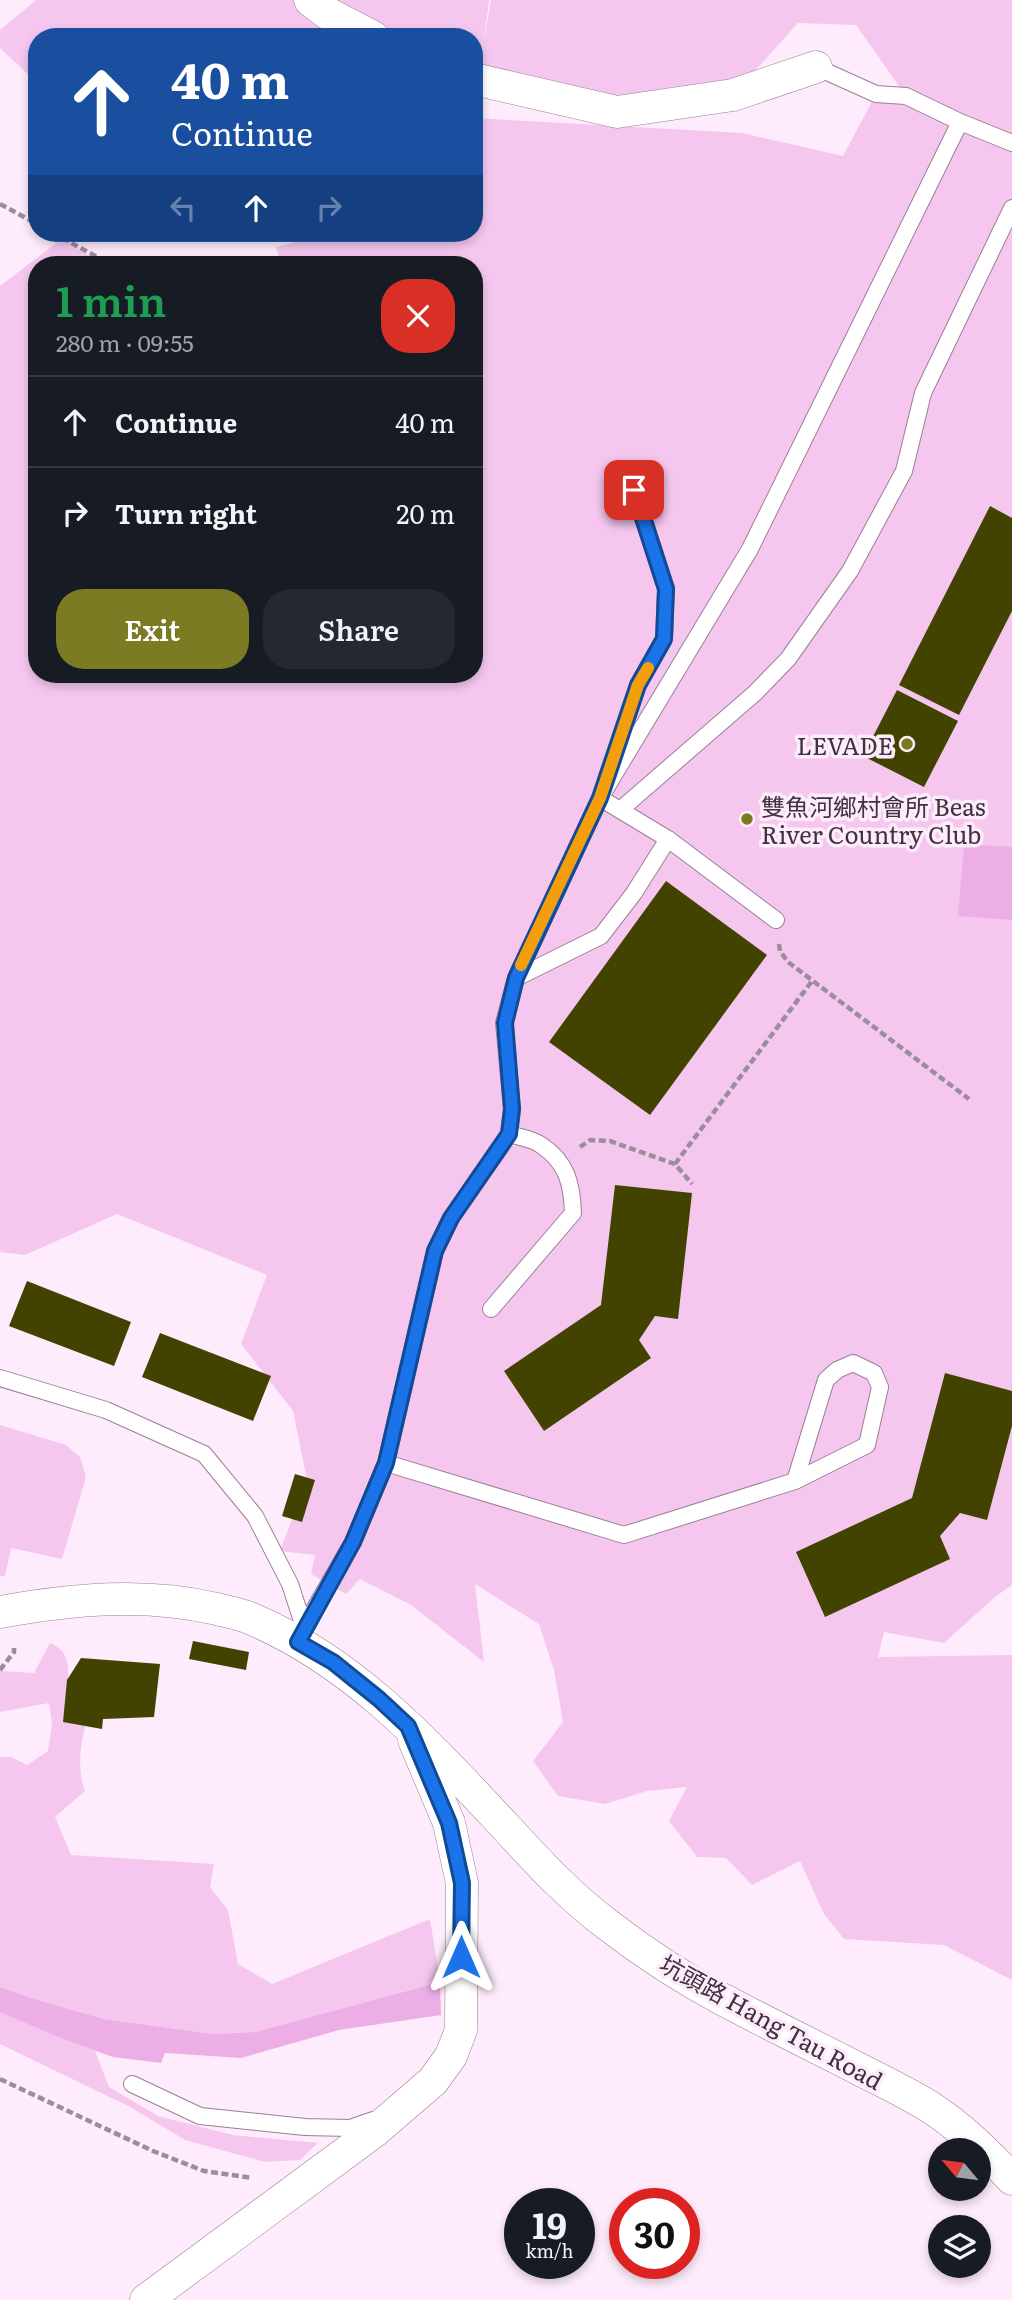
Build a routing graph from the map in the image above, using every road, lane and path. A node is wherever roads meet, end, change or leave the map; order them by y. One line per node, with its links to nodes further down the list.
1 (310, 0): 2 (street)
2 (356, 28)
3 (816, 67): 4 (street); 5 (lane)
4 (483, 81)
5 (960, 122): 6 (lane); 13 (lane)
6 (1012, 143)
7 (0, 204): 9 (path)
8 (1012, 208): 14 (lane)
9 (28, 219)
10 (70, 242): 11 (path)
11 (95, 256)
12 (634, 490): 13 (lane)
13 (600, 798): 14 (lane); 17 (lane)
14 (620, 810): 15 (lane)
15 (668, 839): 16 (lane); 17 (lane)
16 (776, 920): 18 (path)
17 (516, 978): 20 (lane)
18 (812, 981): 19 (path); 22 (path)
19 (969, 1099)
20 (509, 1134): 21 (lane); 26 (lane)
21 (559, 1160): 22 (path); 24 (lane)
22 (675, 1164): 23 (path)
23 (692, 1184)
24 (491, 1310)
25 (0, 1378): 29 (lane)
26 (386, 1463): 27 (lane); 29 (lane)
27 (795, 1481): 27 (lane)
28 (0, 1612): 29 (street, 坑頭路 Hang Tau Road)
29 (301, 1634): 32 (street, 坑頭路 Hang Tau Road)
30 (14, 1648): 31 (path)
31 (0, 1670)
32 (408, 1726): 35 (street); 37 (street, 坑頭路 Hang Tau Road)
33 (0, 2079): 36 (path)
34 (132, 2084): 35 (lane)
35 (398, 2110): 38 (street)
36 (263, 2178)
37 (1012, 2179)
38 (146, 2300)

